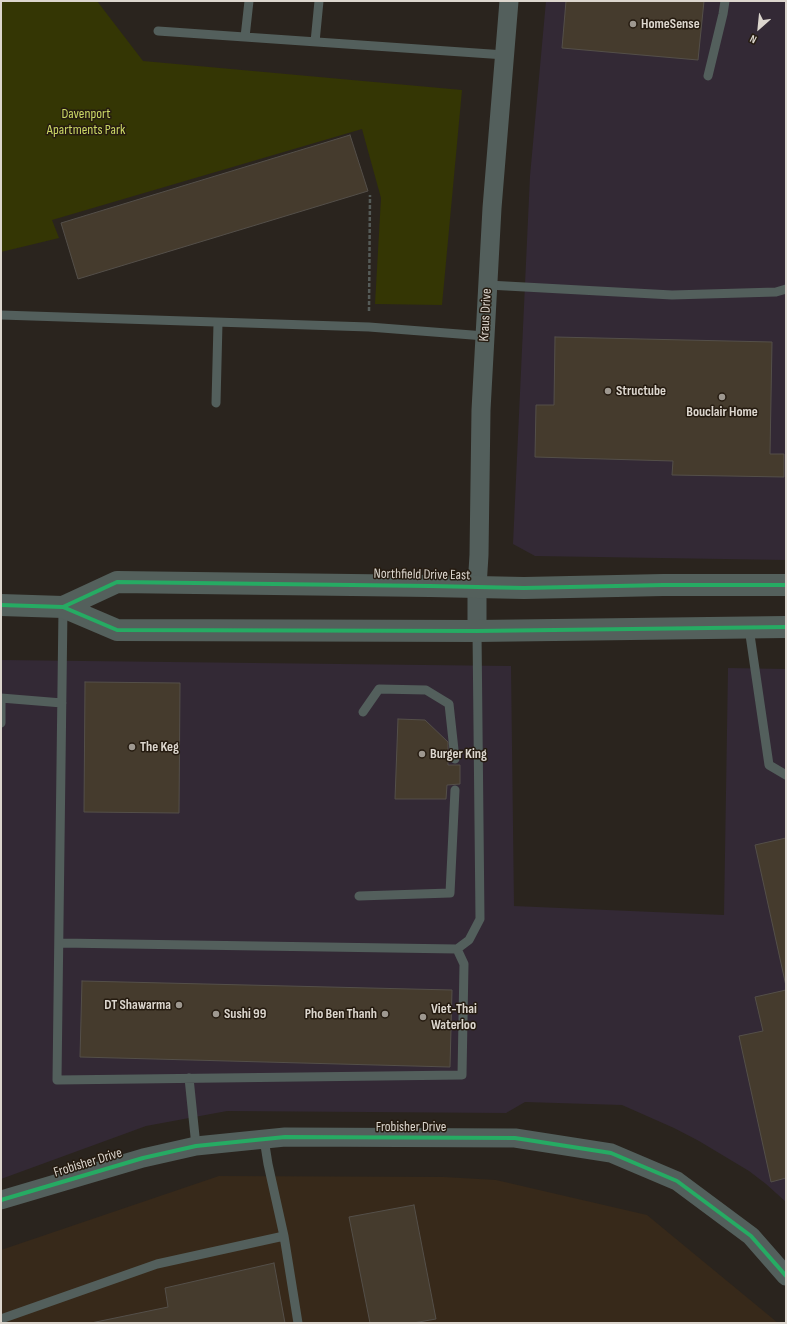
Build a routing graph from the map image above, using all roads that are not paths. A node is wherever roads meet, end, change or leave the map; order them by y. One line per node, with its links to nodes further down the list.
1 (249, 1): 6 (lane)
2 (319, 1): 7 (lane)
3 (509, 1): 8 (street, Kraus Drive)
4 (725, 1): 9 (lane)
5 (158, 31): 6 (lane)
6 (246, 37): 7 (lane)
7 (315, 42): 8 (lane)
8 (505, 55): 10 (street, Kraus Drive)
9 (708, 76)
10 (488, 285): 11 (lane); 14 (street, Kraus Drive)
11 (786, 289)
12 (1, 315): 13 (lane)
13 (218, 323): 14 (lane); 15 (lane)
14 (485, 336): 17 (street, Kraus Drive)
15 (216, 403)
16 (786, 585): 17 (main road, Northfield Drive East)
17 (477, 587): 19 (main road, Northfield Drive East); 22 (street, Kraus Drive)
18 (1, 605): 19 (main road, Northfield Drive East)
19 (63, 607): 22 (main road, Northfield Drive East); 24 (lane)
20 (786, 627): 21 (main road, Northfield Drive East)
21 (749, 628): 22 (main road, Northfield Drive East); 28 (lane)
22 (477, 631): 32 (lane)
23 (1, 698): 24 (lane); 26 (lane)
24 (62, 703): 31 (lane)
25 (363, 712): 27 (lane)
26 (1, 723)
27 (456, 759)
28 (786, 775)
29 (456, 790): 30 (lane)
30 (359, 896)
31 (60, 943): 32 (lane); 33 (lane)
32 (457, 949): 33 (lane)
33 (189, 1078): 35 (lane)
34 (264, 1139): 35 (street, Frobisher Drive); 37 (lane); 38 (street, Frobisher Drive)
35 (196, 1146): 36 (street, Frobisher Drive)
36 (1, 1200)
37 (284, 1236): 39 (lane); 40 (lane)
38 (786, 1276)
39 (1, 1319)
40 (298, 1323)

